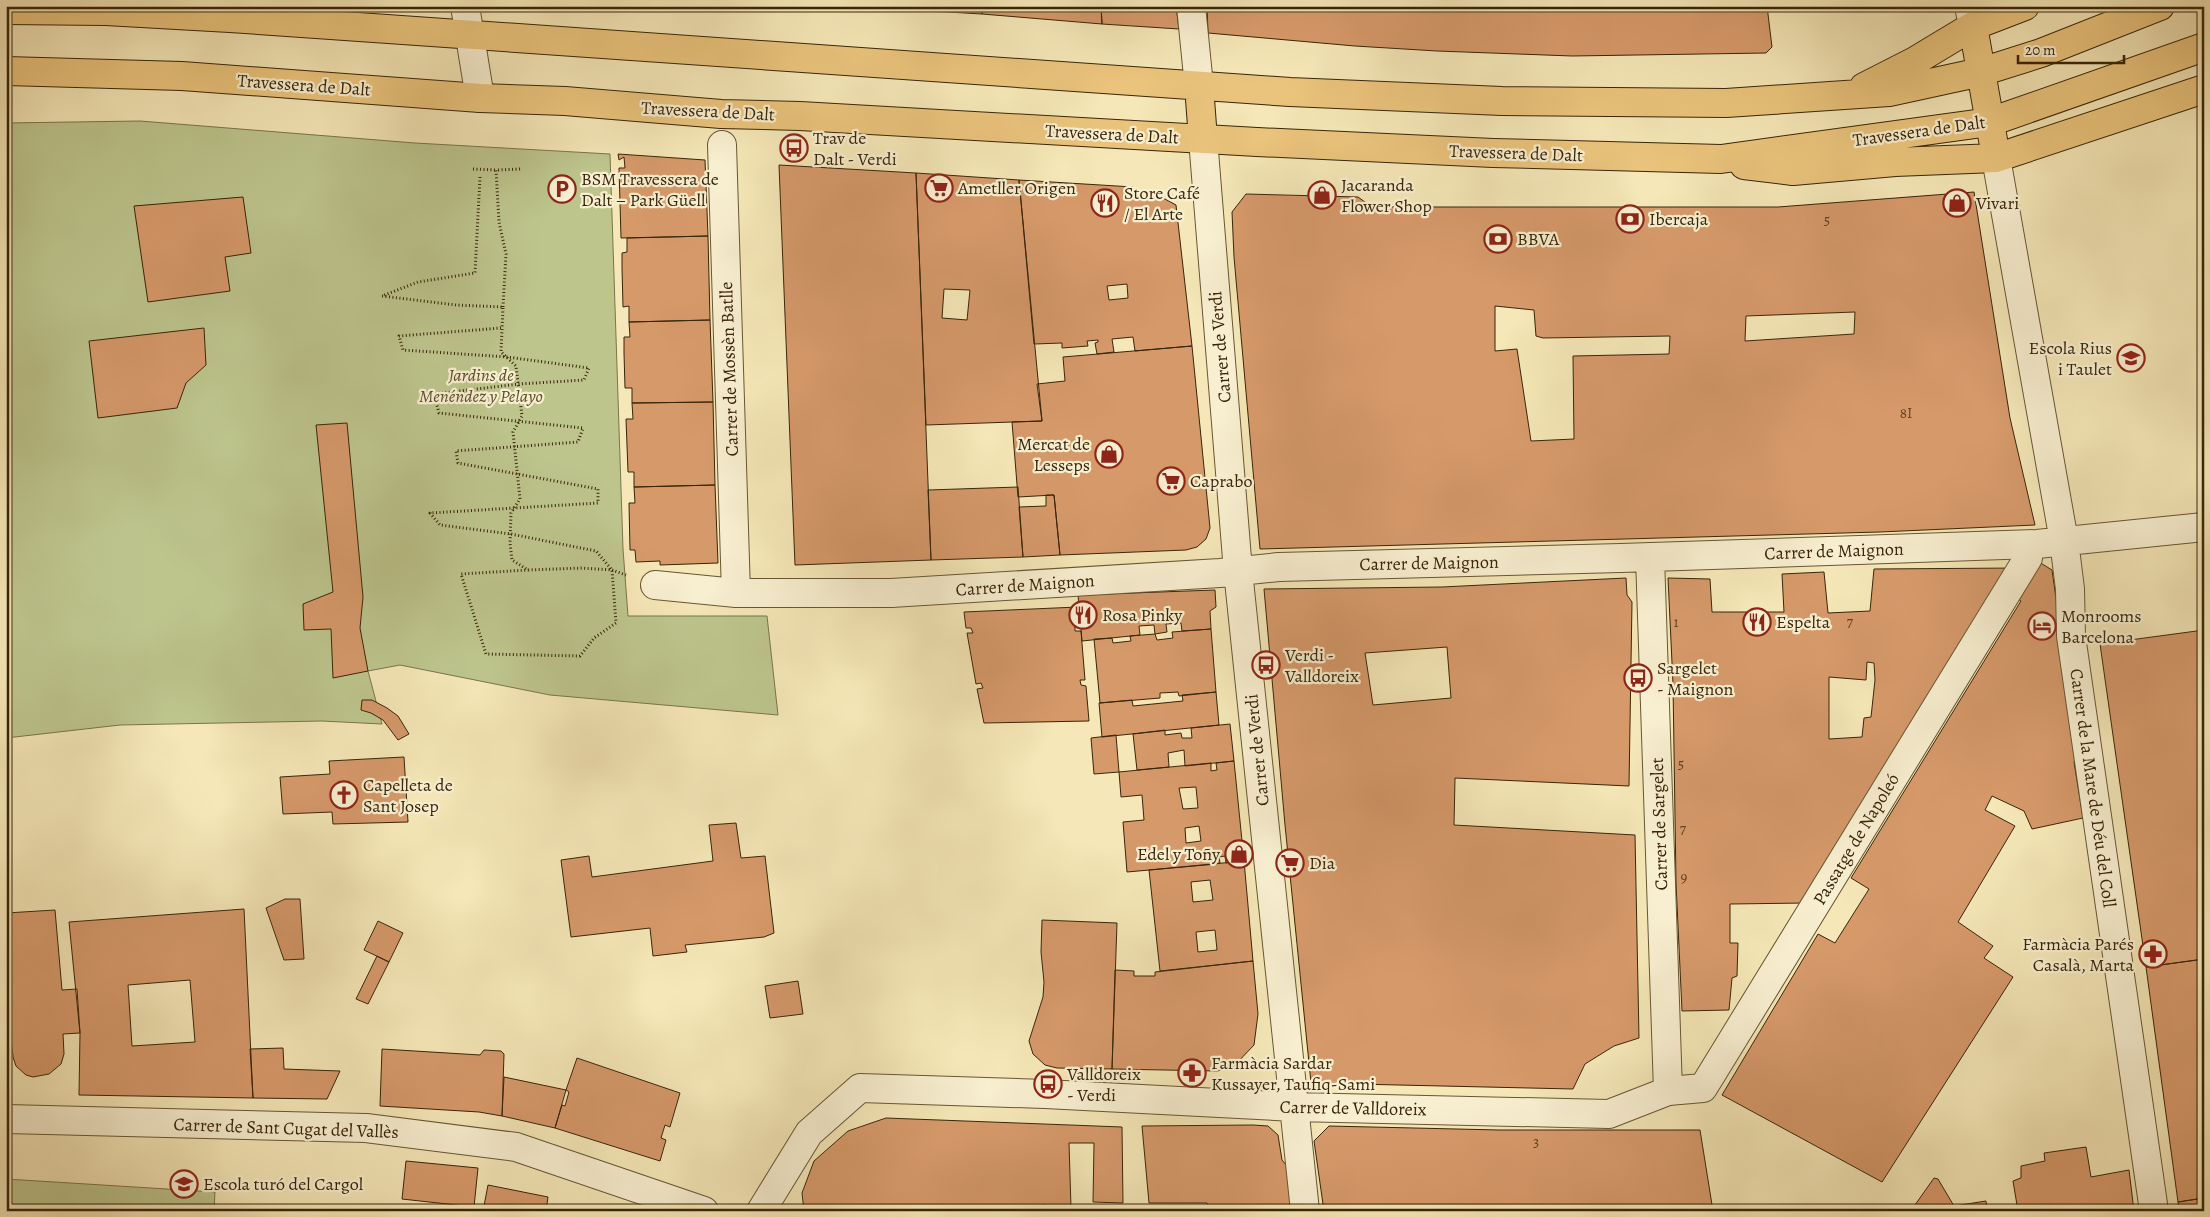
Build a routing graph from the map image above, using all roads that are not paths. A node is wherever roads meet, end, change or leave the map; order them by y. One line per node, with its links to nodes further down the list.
1 (465, 6): 7 (street)
2 (1190, 6): 11 (street)
3 (2025, 6): 6 (main road)
4 (2160, 6): 10 (main road)
5 (6, 10): 7 (main road)
6 (1971, 16): 10 (main road); 13 (main road)
7 (469, 34): 11 (main road); 14 (street)
8 (2204, 47): 15 (main road, Travessera de Dalt)
9 (6, 71): 14 (main road, Travessera de Dalt)
10 (1981, 72): 13 (main road); 15 (main road)
11 (1199, 86): 13 (main road); 16 (main road)
12 (2204, 89): 18 (main road)
13 (1850, 94)
14 (480, 98): 16 (main road, Travessera de Dalt)
15 (1990, 122): 18 (main road); 19 (main road, Travessera de Dalt)
16 (1203, 139): 19 (main road, Travessera de Dalt); 24 (street, Carrer de Verdi)
17 (722, 145): 26 (street, Carrer de Mossèn Batlle)
18 (1996, 158): 19 (main road); 21 (street, Carrer de la Mare de Déu del Coll)
19 (1721, 159)
20 (2204, 528): 21 (street, Carrer de Maignon)
21 (2064, 541): 22 (street, Carrer de Maignon); 33 (street, Carrer de la Mare de Déu del Coll)
22 (1650, 557): 24 (street, Carrer de Maignon); 27 (street, Carrer de Sargelet)
23 (2028, 558): 27 (street, Passatge de Napoleó)
24 (1238, 571): 26 (street, Carrer de Maignon); 28 (street, Carrer de Verdi)
25 (655, 585): 26 (street, Carrer de Maignon)
26 (736, 592)
27 (1668, 1092): 28 (street, Carrer de Valldoreix)
28 (1294, 1107): 31 (street, Carrer de Valldoreix); 32 (street, Carrer de Verdi)
29 (6, 1119): 30 (street, Carrer de Sant Cugat del Vallès)
30 (704, 1211)
31 (760, 1211)
32 (1305, 1211)
33 (2154, 1211)

